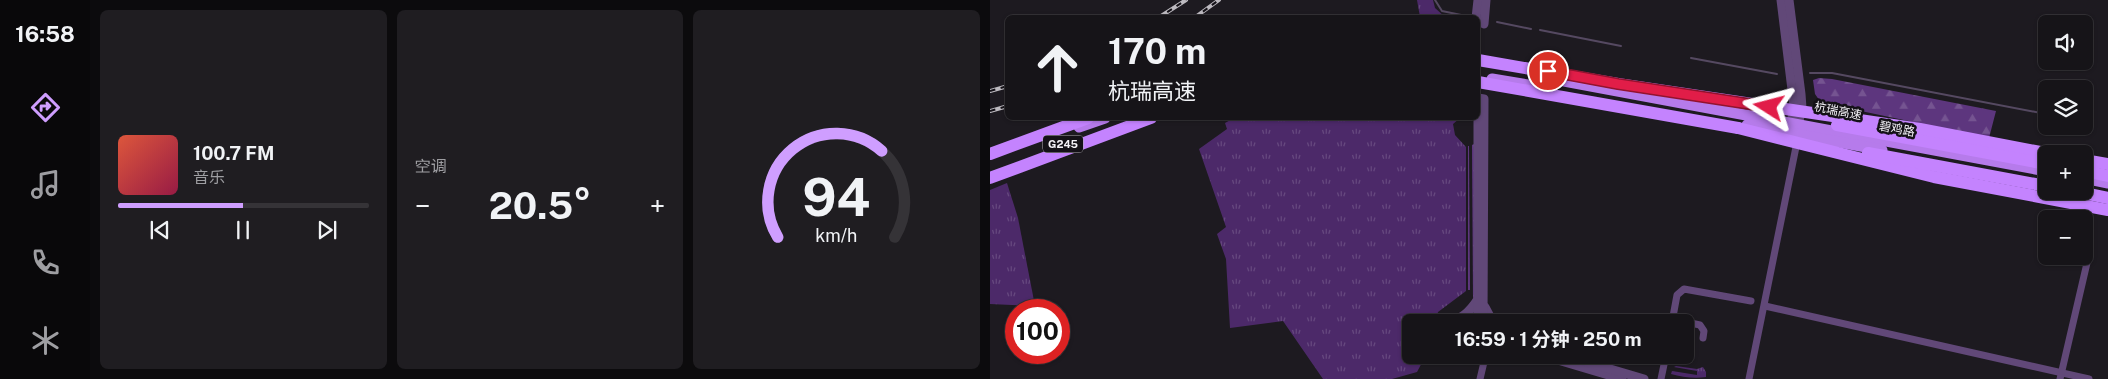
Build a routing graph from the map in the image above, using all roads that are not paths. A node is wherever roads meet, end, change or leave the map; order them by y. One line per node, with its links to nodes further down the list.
1 (1478, 0): 5 (street)
2 (1486, 0): 6 (street)
3 (1781, 0): 19 (street)
4 (1788, 0): 19 (street)
5 (1476, 15)
6 (1481, 24)
7 (1480, 60): 11 (highway, 杭瑞高速)
8 (1480, 66): 19 (highway, 碧鸡路)
9 (1480, 77): 19 (highway, 碧鸡路)
10 (1480, 82): 18 (highway)
11 (1618, 84): 20 (highway, bridge); 24 (highway, 杭瑞高速, bridge)
12 (1480, 98): 42 (street)
13 (1083, 120): 21 (highway)
14 (1100, 120): 22 (highway, G245)
15 (1131, 120): 27 (highway, G245)
16 (1146, 120): 30 (highway)
17 (1478, 120): 42 (street)
18 (1738, 128): 34 (highway, bridge); 39 (highway, bridge)
19 (1796, 128): 26 (highway, 碧鸡路); 31 (highway, 碧鸡路); 43 (street)
20 (2038, 152)
21 (990, 154)
22 (990, 160)
23 (2093, 162): 25 (highway)
24 (2038, 163)
25 (2108, 164)
26 (2038, 170)
27 (990, 172)
28 (2093, 174): 29 (highway)
29 (2108, 176)
30 (990, 178)
31 (2038, 178)
32 (2093, 180): 33 (highway)
33 (2108, 183)
34 (2038, 184)
35 (2093, 189): 36 (highway)
36 (2108, 192)
37 (2093, 195): 38 (highway)
38 (2108, 198)
39 (2108, 210)
40 (2087, 265): 55 (street)
41 (1751, 300): 48 (street)
42 (1481, 301): 44 (street); 45 (street); 46 (street); 47 (street)
43 (1765, 306): 55 (street); 60 (street)
44 (1465, 314)
45 (1479, 314)
46 (1482, 314)
47 (1488, 314)
48 (1673, 314)
49 (1694, 323): 50 (street)
50 (1703, 338)
51 (1483, 364): 56 (street)
52 (1571, 364): 57 (street)
53 (1593, 364): 58 (street)
54 (1664, 364): 59 (street)
55 (2060, 376): 61 (street)
56 (1480, 379)
57 (1622, 379)
58 (1644, 379)
59 (1661, 379)
60 (1749, 379)
61 (2089, 379)

